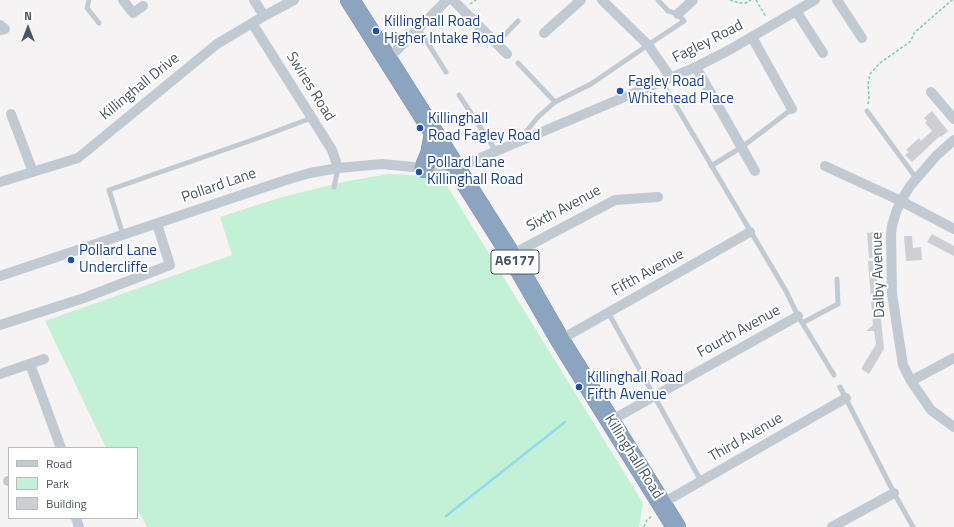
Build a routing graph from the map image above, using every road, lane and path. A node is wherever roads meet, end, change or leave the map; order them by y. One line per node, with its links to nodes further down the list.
1 (89, 0): 23 (lane)
2 (123, 0): 18 (street)
3 (254, 0): 21 (street)
4 (294, 0): 21 (street, Killinghall Drive)
5 (350, 0): 36 (highway, Killinghall Road / A6177)
6 (447, 0): 27 (street)
7 (453, 0): 32 (street)
8 (581, 0): 29 (street)
9 (602, 0): 33 (street)
10 (658, 0): 20 (lane)
11 (693, 0): 20 (street)
12 (730, 0): 13 (path)
13 (751, 0)
14 (756, 0): 26 (path)
15 (815, 0): 19 (street, Fagley Road)
16 (836, 0): 31 (street)
17 (954, 1): 45 (path)
18 (143, 6)
19 (796, 11): 26 (street, Fagley Road); 34 (street)
20 (678, 14): 33 (lane)
21 (264, 16): 24 (street, Killinghall Drive)
22 (518, 21): 32 (lane)
23 (99, 23)
24 (252, 23): 47 (street, Swires Road); 60 (street, Killinghall Drive)
25 (0, 25): 28 (street)
26 (771, 26): 30 (street, Fagley Road)
27 (418, 28): 36 (street); 39 (lane)
28 (0, 30)
29 (544, 33)
30 (752, 37): 38 (street, Fagley Road); 44 (street)
31 (862, 38)
32 (496, 44): 35 (street)
33 (648, 45): 40 (street); 43 (lane)
34 (823, 53)
35 (507, 54)
36 (387, 60): 49 (highway, Killinghall Road / A6177)
37 (518, 63): 43 (lane)
38 (696, 67): 40 (street, Fagley Road); 52 (street)
39 (446, 72)
40 (666, 80): 51 (street, Fagley Road); 54 (lane)
41 (932, 92): 48 (street)
42 (459, 95): 53 (lane)
43 (555, 102): 51 (lane)
44 (792, 109): 52 (lane)
45 (867, 111): 61 (lane)
46 (11, 114): 60 (street)
47 (312, 117): 56 (street, Swires Road); 69 (lane)
48 (954, 119)
49 (434, 133): 57 (highway); 58 (highway, Killinghall Road / A6177)
50 (954, 140): 61 (street, Dalby Avenue)
51 (519, 142): 53 (street, Fagley Road)
52 (742, 147): 54 (lane); 59 (street)
53 (496, 151): 58 (street, Fagley Road)
54 (711, 166): 68 (lane)
55 (825, 166): 65 (street)
56 (338, 168): 57 (street, Pollard Lane); 63 (lane); 66 (street, Pollard Lane)
57 (424, 168): 58 (street, Pollard Lane)
58 (456, 168): 70 (highway, Killinghall Road / A6177)
59 (755, 171)
60 (33, 172): 62 (street, Killinghall Drive)
61 (916, 178): 65 (street, Dalby Avenue)
62 (0, 182)
63 (334, 187)
64 (658, 197): 70 (street, Sixth Avenue)
65 (901, 201): 67 (street); 82 (street, Dalby Avenue)
66 (157, 224): 69 (street, Pollard Lane); 75 (street)
67 (954, 229)
68 (750, 232): 73 (street, Fifth Avenue); 74 (lane)
69 (123, 235): 71 (street, Pollard Lane)
70 (511, 255): 76 (highway, Killinghall Road / A6177)
71 (0, 276)
72 (837, 279): 74 (lane)
73 (608, 312): 76 (street, Fifth Avenue); 84 (lane)
74 (800, 319): 81 (lane); 84 (street, Fourth Avenue)
75 (0, 325)
76 (560, 340): 86 (highway, Killinghall Road / A6177)
77 (954, 358): 82 (street)
78 (44, 359): 79 (street)
79 (30, 364): 80 (street); 88 (street)
80 (0, 374)
81 (834, 375)
82 (911, 381): 87 (street, Dalby Avenue)
83 (840, 387): 85 (lane)
84 (654, 396): 86 (street, Fourth Avenue); 89 (lane)
85 (846, 398): 89 (street, Third Avenue); 90 (lane)
86 (610, 421): 91 (highway, Killinghall Road / A6177)
87 (954, 427)
88 (61, 447)
89 (701, 481): 91 (street, Third Avenue)
90 (894, 493): 93 (street); 94 (lane)
91 (662, 504): 92 (highway, Killinghall Road / A6177)
92 (676, 527)
93 (832, 527)
94 (913, 527)

